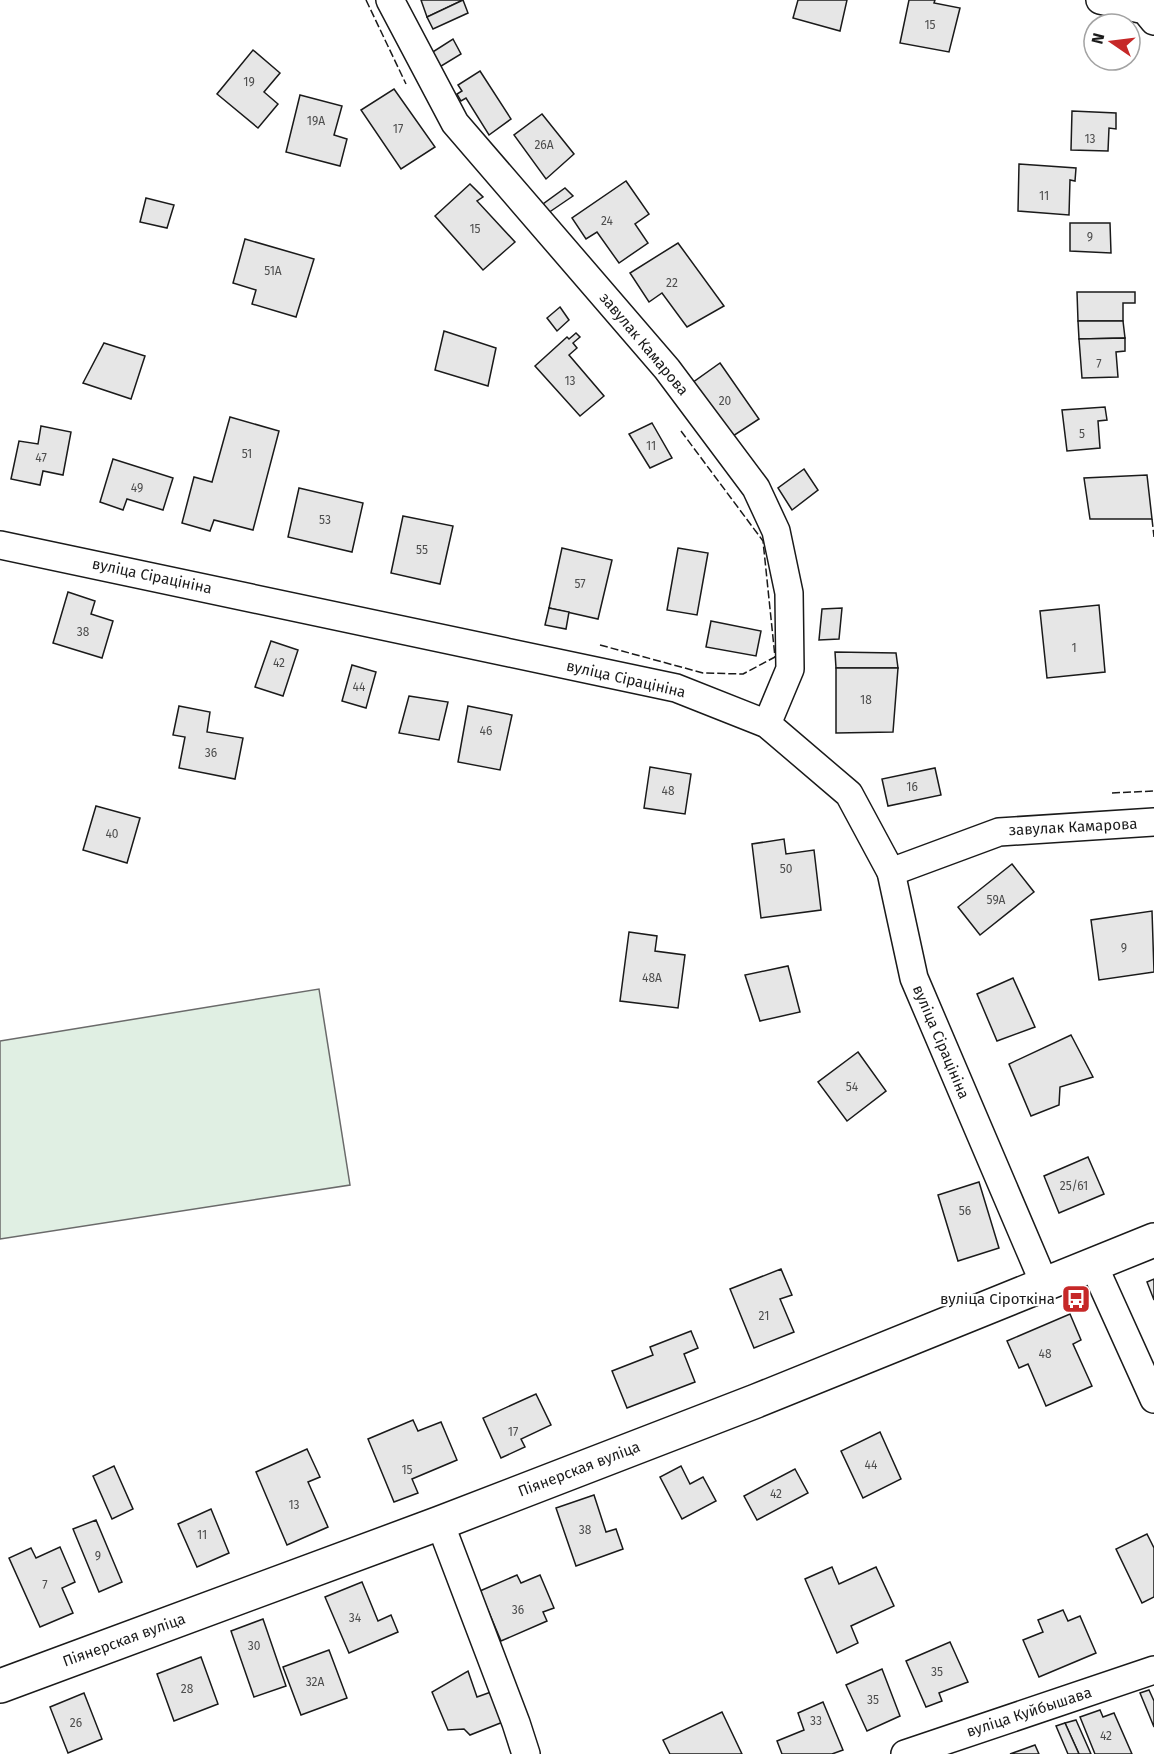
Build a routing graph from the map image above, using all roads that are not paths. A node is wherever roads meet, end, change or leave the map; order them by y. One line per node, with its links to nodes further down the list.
1 (390, 0): 5 (street, завулак Камарова)
2 (1100, 0): 3 (street)
3 (1154, 21)
4 (0, 544): 5 (street, вуліца Сірацініна)
5 (767, 724): 7 (street, вуліца Сірацініна)
6 (1154, 822): 7 (street, завулак Камарова)
7 (891, 872): 10 (street, вуліца Сірацініна)
8 (1154, 1240): 9 (street, Піянерская вуліца)
9 (1093, 1264): 10 (street, Піянерская вуліца); 11 (street)
10 (1044, 1283): 12 (street, Піянерская вуліца)
11 (1154, 1399)
12 (440, 1523): 14 (street, Піянерская вуліца); 15 (street)
13 (1154, 1670): 16 (street, вуліца Куйбышава)
14 (0, 1686)
15 (526, 1754)
16 (905, 1754)

